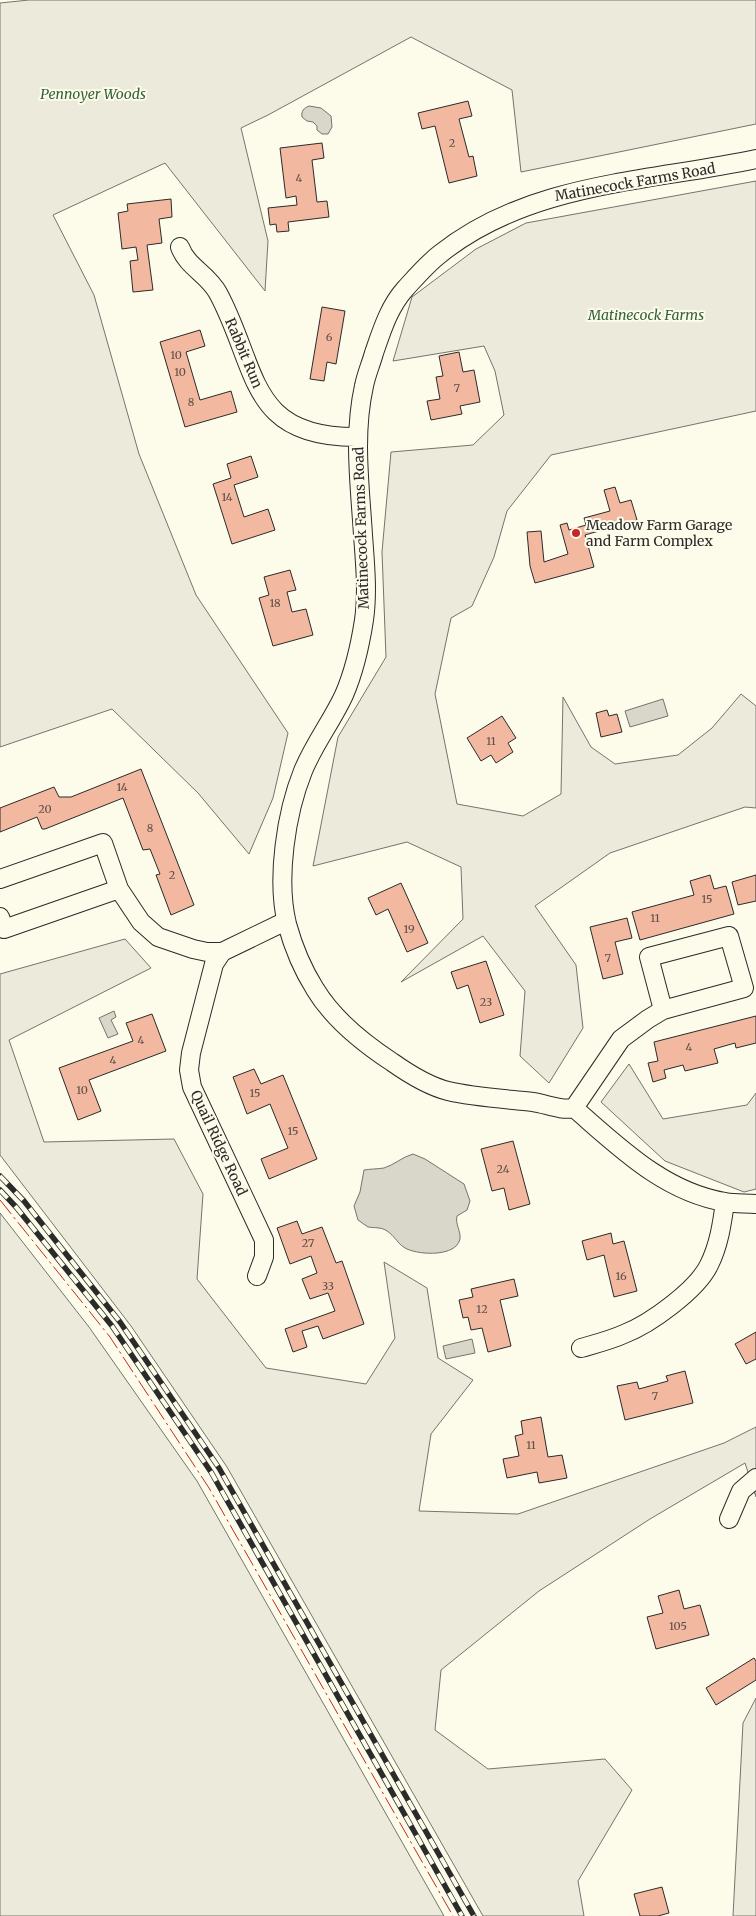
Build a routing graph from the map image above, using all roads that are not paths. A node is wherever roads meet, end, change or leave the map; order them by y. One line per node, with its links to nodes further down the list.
1 (756, 159): 3 (street, Matinecock Farms Road)
2 (180, 247): 3 (street, Rabbit Run)
3 (358, 437): 7 (street, Matinecock Farms Road)
4 (0, 879): 5 (street)
5 (119, 889): 6 (street); 8 (street)
6 (0, 917)
7 (286, 921): 8 (street); 10 (street, Matinecock Farms Road)
8 (222, 952): 13 (street, Quail Ridge Road)
9 (663, 1010): 9 (street); 10 (street)
10 (574, 1108): 11 (street)
11 (725, 1202): 12 (street); 14 (street)
12 (756, 1204)
13 (256, 1276)
14 (581, 1348)
15 (756, 1478): 16 (street)
16 (728, 1518)

